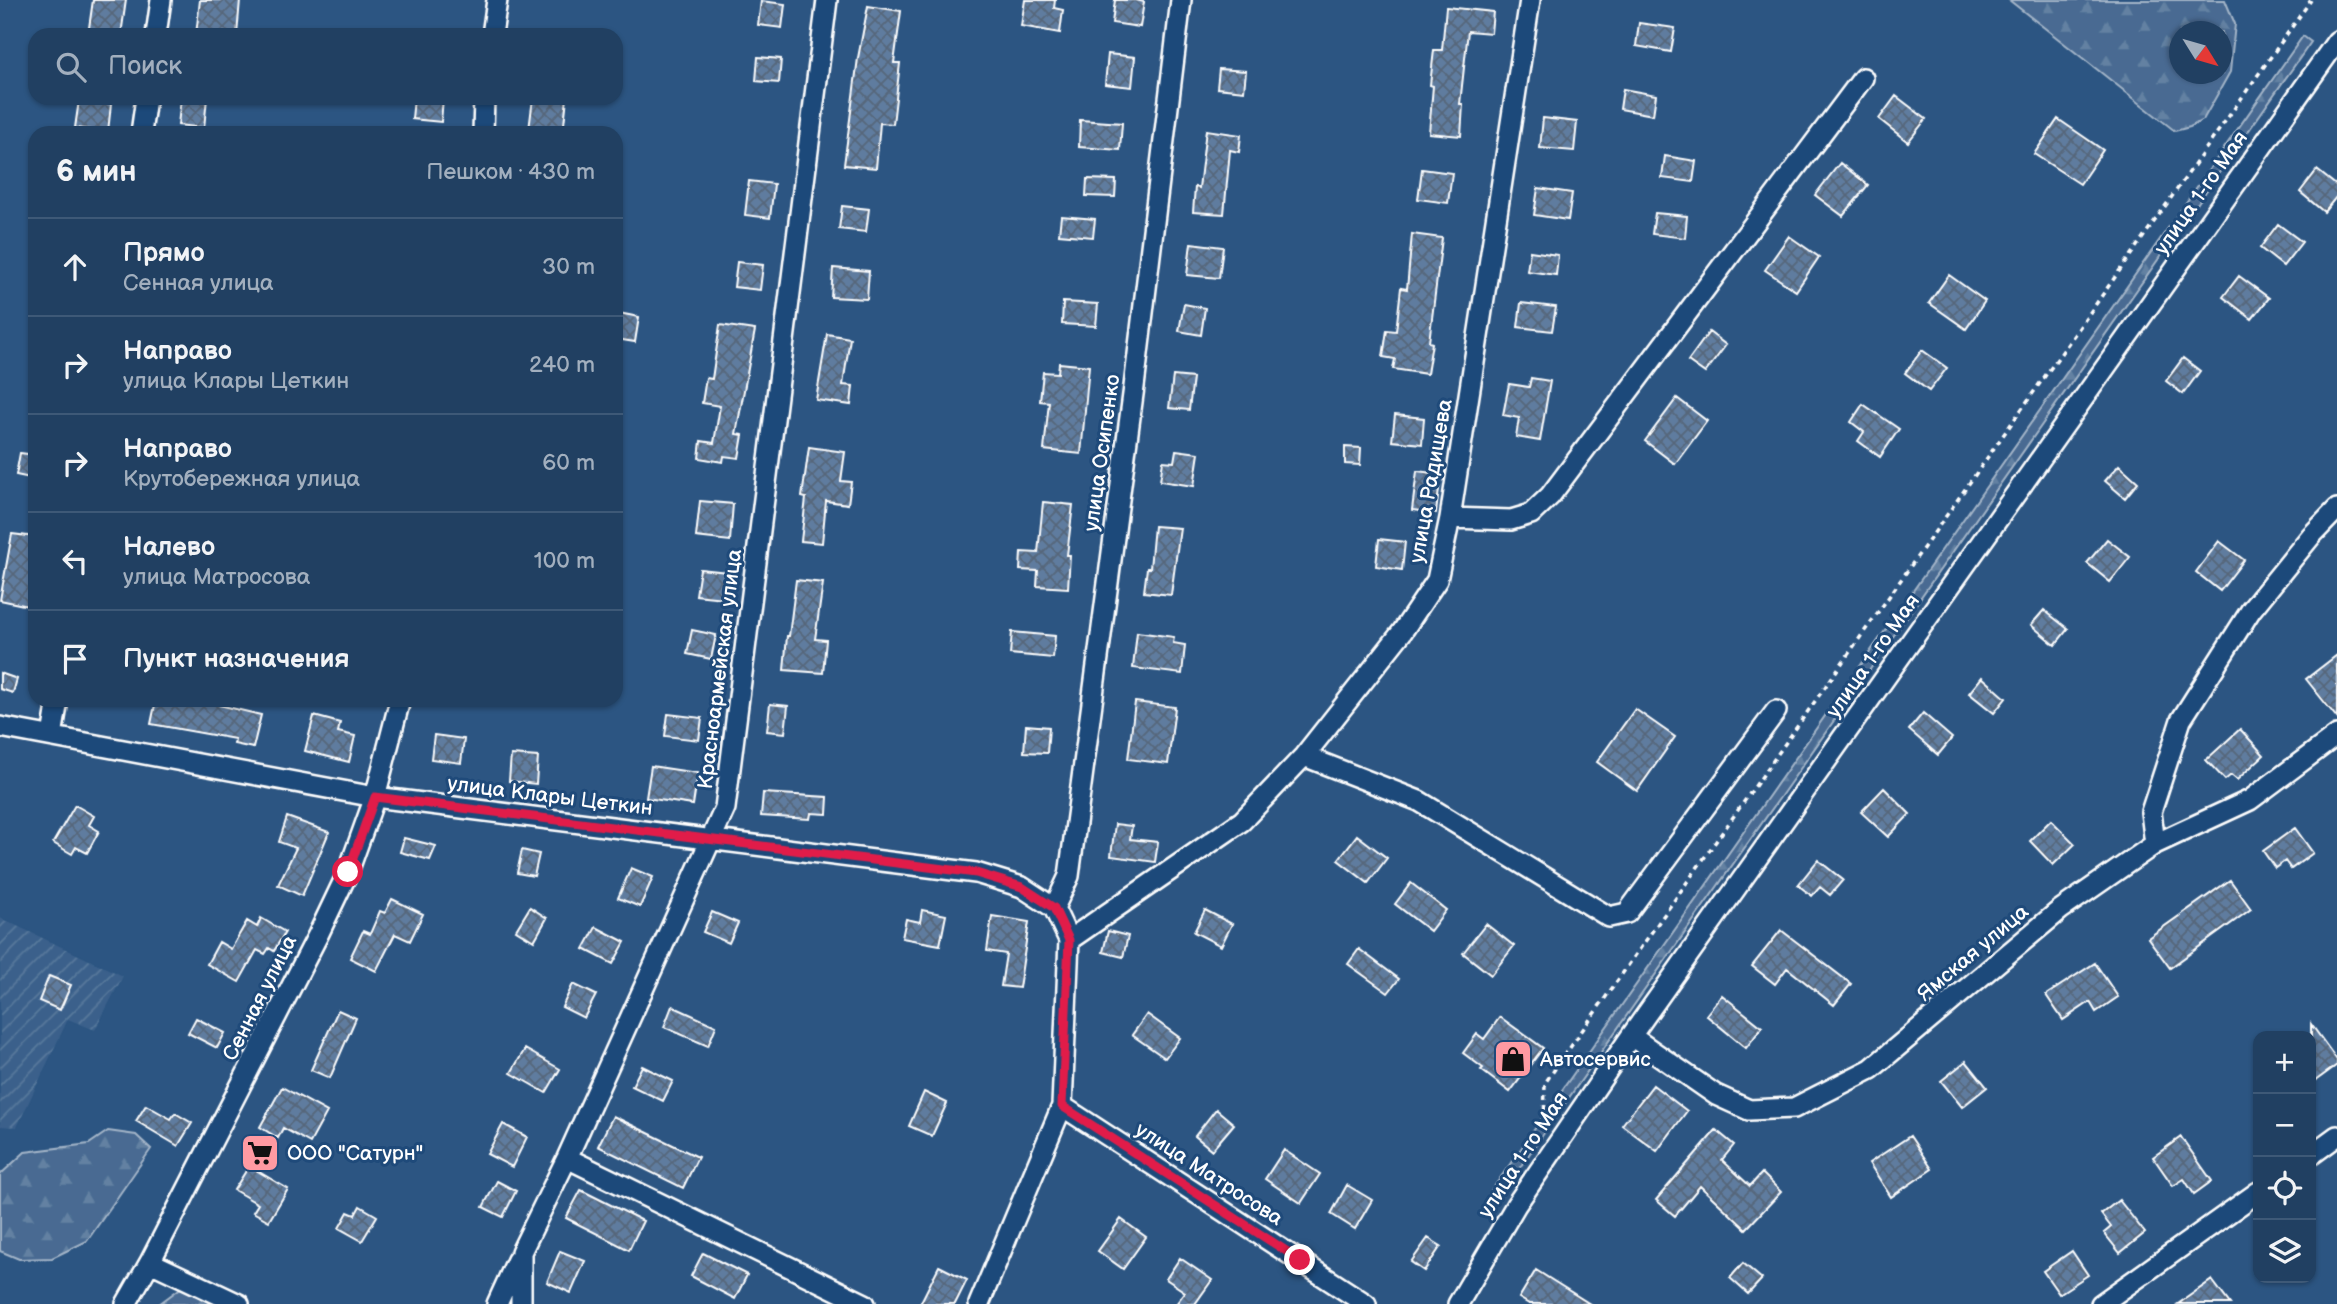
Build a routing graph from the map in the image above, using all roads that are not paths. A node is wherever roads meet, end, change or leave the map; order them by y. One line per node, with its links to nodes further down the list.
1 (161, 0): 6 (street)
2 (497, 0): 7 (street)
3 (827, 0): 24 (street, Красноармейская улица)
4 (1181, 0): 26 (street, улица Осипенко)
5 (1530, 0): 15 (street, улица Радищева)
6 (157, 28)
7 (493, 28)
8 (2337, 41): 28 (street, улица 1-го Мая)
9 (1863, 78): 15 (street)
10 (145, 105): 12 (street)
11 (484, 105): 13 (street)
12 (142, 126)
13 (483, 126)
14 (2337, 509): 25 (street)
15 (1450, 518): 22 (street, улица Радищева)
16 (57, 707): 21 (street)
17 (398, 707): 23 (street, Сенная улица)
18 (1776, 711): 22 (street)
19 (0, 727): 21 (street, улица Клары Цеткин)
20 (2337, 735): 25 (street, Ямская улица)
21 (52, 736): 23 (street, улица Клары Цеткин)
22 (1304, 756): 27 (street, улица Радищева)
23 (375, 797): 24 (street, улица Клары Цеткин); 35 (street, Сенная улица)
24 (712, 838): 26 (street, улица Клары Цеткин); 32 (street, Красноармейская улица)
25 (2155, 844): 28 (street, Ямская улица)
26 (1054, 908): 27 (street)
27 (1069, 940): 29 (street)
28 (1631, 1036): 43 (street, улица 1-го Мая)
29 (1062, 1106): 41 (street); 42 (street, улица Матросова)
30 (2337, 1136): 31 (street)
31 (2316, 1151)
32 (567, 1158): 34 (street, Красноармейская улица); 40 (street)
33 (2253, 1196): 44 (street)
34 (521, 1252): 38 (street); 39 (street, Красноармейская улица)
35 (150, 1262): 36 (street, Сенная улица); 37 (street)
36 (126, 1304)
37 (239, 1304)
38 (497, 1304)
39 (521, 1304)
40 (865, 1304)
41 (979, 1304)
42 (1366, 1304)
43 (1458, 1304)
44 (2101, 1304)

